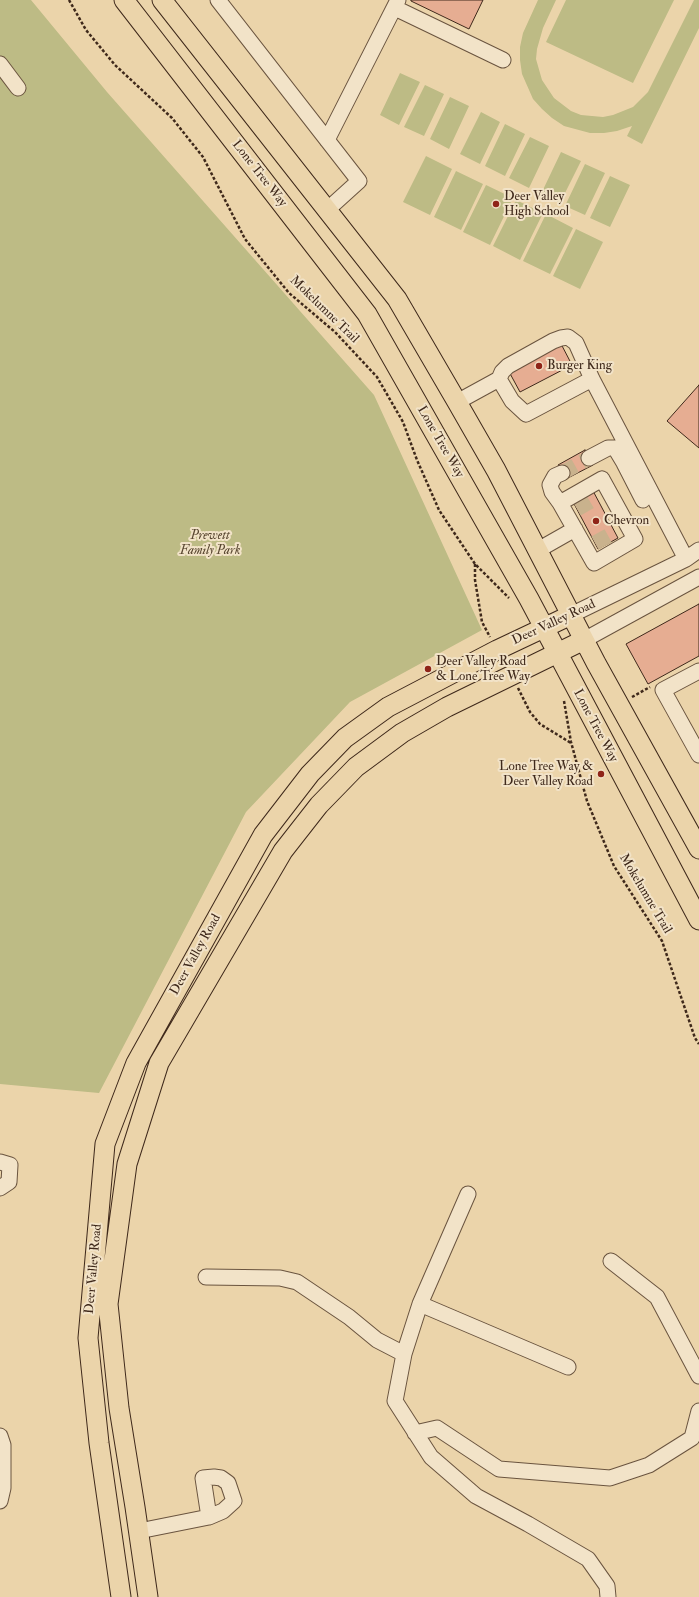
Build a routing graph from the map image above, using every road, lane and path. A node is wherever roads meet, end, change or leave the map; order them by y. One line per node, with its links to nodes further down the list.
1 (69, 0): 23 (path, Mokelumne Trail)
2 (124, 0): 27 (main road, Lone Tree Way)
3 (162, 0): 10 (main road)
4 (218, 0): 9 (street)
5 (397, 4): 6 (street); 9 (street)
6 (503, 60)
7 (0, 64): 8 (street)
8 (18, 88)
9 (327, 140): 10 (street)
10 (327, 210): 13 (main road)
11 (499, 379): 12 (street); 12 (street); 13 (street)
12 (592, 379): 16 (street)
13 (457, 402): 20 (main road)
14 (589, 458): 16 (street)
15 (562, 473): 17 (street)
16 (648, 498): 18 (street); 22 (street)
17 (568, 509): 18 (street); 19 (street)
18 (620, 511): 19 (street)
19 (575, 529): 20 (street)
20 (538, 550): 26 (main road)
21 (699, 550): 22 (street, Deer Valley Road)
22 (686, 559): 26 (street, Deer Valley Road)
23 (475, 564): 25 (path, Mokelumne Trail); 29 (path)
24 (699, 578): 28 (street, Deer Valley Road)
25 (514, 604)
26 (571, 615): 27 (main road, Deer Valley Road); 28 (main road)
27 (544, 628): 29 (main road, Deer Valley Road); 30 (main road, Lone Tree Way)
28 (584, 640): 30 (main road, Deer Valley Road); 36 (main road)
29 (497, 650): 54 (main road, Deer Valley Road)
30 (557, 653): 32 (main road, Deer Valley Road); 37 (main road, Lone Tree Way)
31 (699, 671): 35 (street)
32 (511, 675): 34 (path); 53 (main road, Deer Valley Road)
33 (564, 700): 34 (path, Mokelumne Trail)
34 (571, 743): 38 (path, Mokelumne Trail)
35 (699, 755)
36 (699, 849)
37 (699, 920)
38 (699, 1044)
39 (0, 1162): 40 (street)
40 (0, 1188)
41 (468, 1194): 44 (street)
42 (611, 1260): 47 (street)
43 (206, 1277): 45 (street)
44 (420, 1304): 45 (street); 46 (street)
45 (404, 1354): 49 (street)
46 (568, 1366)
47 (699, 1376)
48 (699, 1411): 49 (street)
49 (415, 1433): 56 (street)
50 (0, 1436): 51 (street)
51 (0, 1501)
52 (209, 1517): 52 (street); 53 (street)
53 (138, 1531): 55 (main road, Deer Valley Road)
54 (121, 1597)
55 (148, 1597)
56 (608, 1597)

